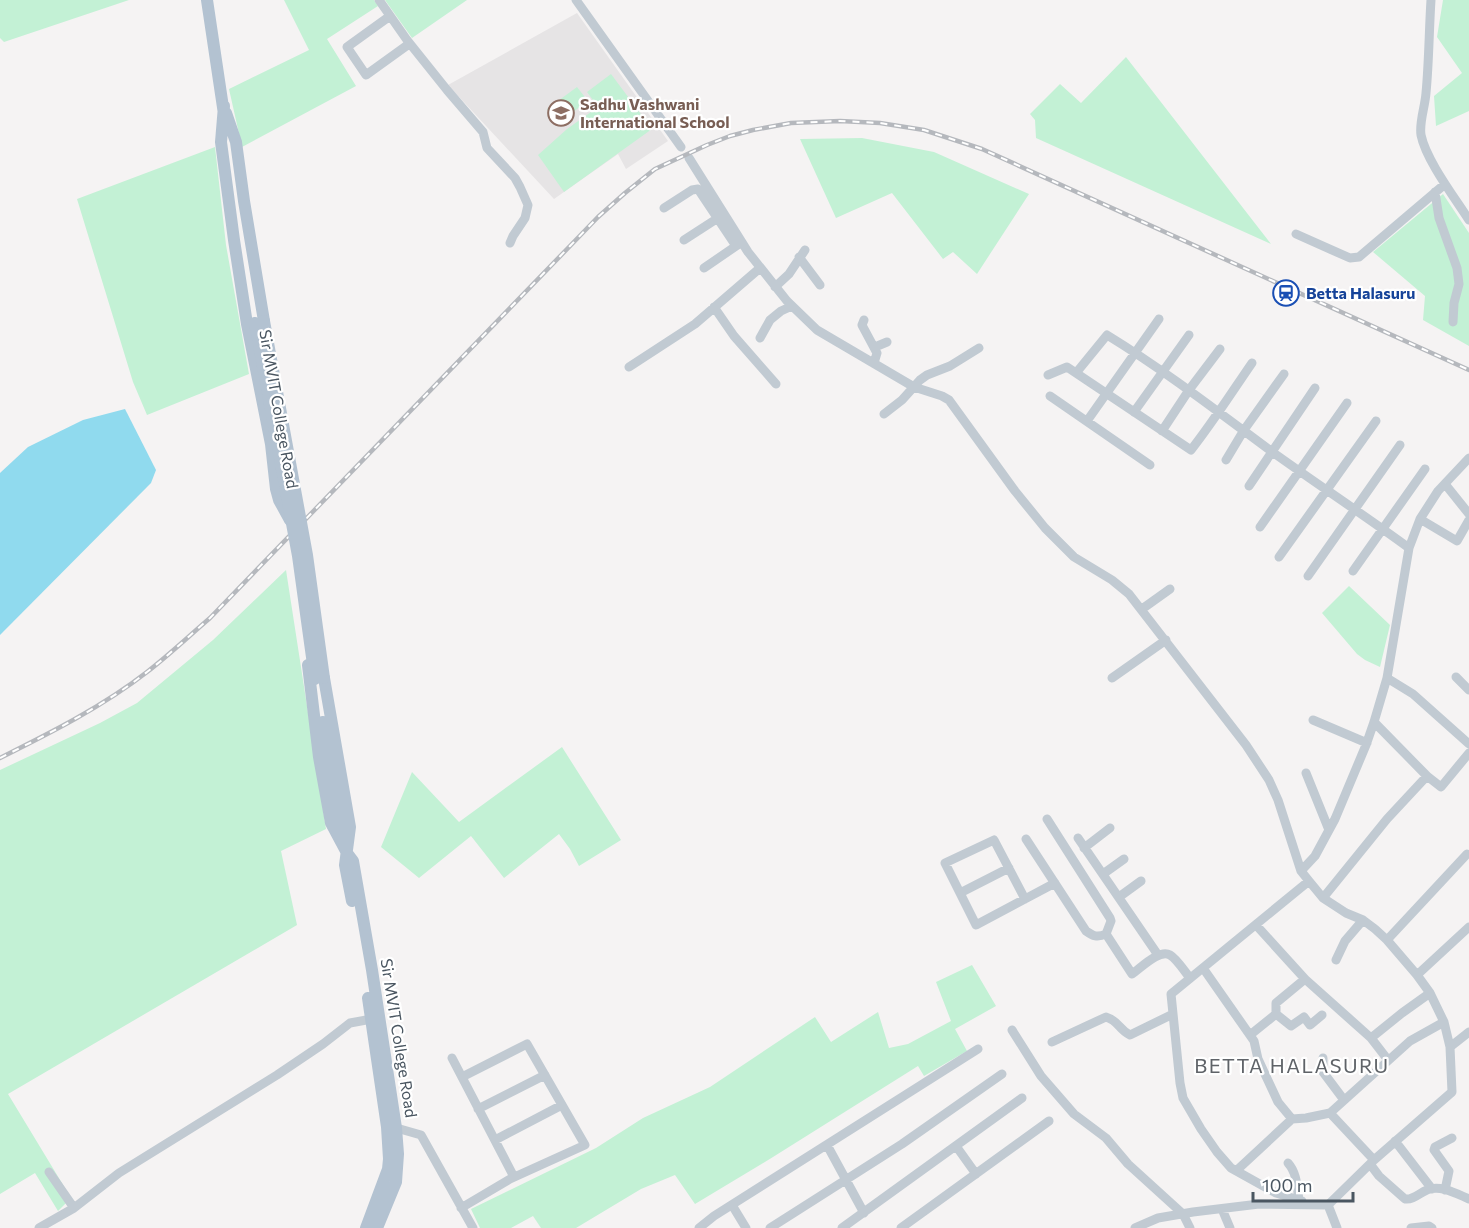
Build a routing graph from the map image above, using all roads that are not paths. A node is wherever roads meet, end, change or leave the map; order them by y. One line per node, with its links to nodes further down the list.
1 (207, 0): 7 (main road, Sir MVIT College Road)
2 (379, 0): 5 (street)
3 (576, 0): 8 (street)
4 (1431, 0): 10 (street)
5 (390, 16): 6 (street); 6 (street)
6 (409, 44): 17 (street)
7 (224, 106): 96 (main road, Sir MVIT College Road, bridge); 96 (main road, Sir MVIT College Road)
8 (681, 147)
9 (689, 158): 18 (street)
10 (1445, 184): 11 (street); 14 (street)
11 (1435, 192): 15 (street); 27 (street)
12 (664, 208): 13 (street)
13 (718, 219): 16 (street); 18 (street)
14 (1469, 220)
15 (1296, 234)
16 (684, 240)
17 (510, 243)
18 (739, 244): 19 (street); 20 (street)
19 (704, 268)
20 (760, 268): 22 (street); 24 (street)
21 (820, 285): 22 (street)
22 (776, 287): 23 (street)
23 (792, 306): 29 (street); 35 (street)
24 (714, 307): 37 (street); 42 (street)
25 (1159, 319): 34 (street)
26 (864, 320): 31 (street)
27 (1453, 322)
28 (1189, 335): 38 (street)
29 (760, 338)
30 (887, 342): 31 (street)
31 (875, 347): 35 (street)
32 (980, 348): 43 (street)
33 (1220, 349): 45 (street)
34 (1136, 353): 38 (street); 39 (street); 46 (street)
35 (874, 363): 43 (street)
36 (1252, 363): 49 (street)
37 (629, 367)
38 (1162, 371): 45 (street); 50 (street)
39 (1076, 373): 41 (street); 46 (street)
40 (1284, 374): 54 (street)
41 (1048, 375)
42 (776, 384)
43 (914, 387): 51 (street); 77 (street)
44 (1316, 388): 57 (street)
45 (1189, 390): 49 (street); 55 (street)
46 (1106, 393): 50 (street); 52 (street)
47 (1050, 396): 52 (street)
48 (1347, 403): 62 (street)
49 (1218, 411): 54 (street); 55 (street)
50 (1134, 412): 55 (street)
51 (884, 414)
52 (1087, 421): 60 (street)
53 (1376, 421): 65 (street)
54 (1244, 430): 57 (street); 59 (street)
55 (1162, 431)
56 (1400, 445): 66 (street)
57 (1273, 452): 62 (street); 64 (street)
58 (1469, 458): 63 (street)
59 (1226, 460)
60 (1150, 465)
61 (1425, 469): 71 (street)
62 (1300, 471): 65 (street); 70 (street)
63 (1445, 484): 67 (street); 68 (street)
64 (1249, 486)
65 (1327, 490): 66 (street); 73 (street)
66 (1354, 508): 71 (street); 75 (street)
67 (1469, 514)
68 (1420, 519): 69 (street); 72 (street)
69 (1469, 520)
70 (1260, 527)
71 (1383, 530): 72 (street); 74 (street)
72 (1409, 548): 81 (street)
73 (1279, 557)
74 (1353, 571)
75 (1308, 576)
76 (1170, 589): 77 (street)
77 (1142, 609): 78 (street)
78 (1166, 640): 80 (street); 100 (street)
79 (1456, 677): 82 (street)
80 (1112, 678)
81 (1387, 678): 84 (street); 86 (street)
82 (1469, 690)
83 (1313, 720): 85 (street)
84 (1374, 722): 85 (street); 89 (street)
85 (1367, 743): 92 (street)
86 (1469, 744)
87 (1469, 753): 89 (street)
88 (1306, 773): 92 (street)
89 (1427, 776): 107 (street)
90 (1047, 819): 112 (street)
91 (1110, 828): 95 (street)
92 (1329, 830): 100 (street)
93 (1078, 838): 95 (street)
94 (1026, 839): 104 (street)
95 (1084, 848): 101 (street)
96 (347, 853): 124 (main road, Sir MVIT College Road)
97 (1467, 854): 113 (street)
98 (1124, 859): 101 (street)
99 (1009, 868): 105 (street); 105 (street); 108 (street)
100 (1301, 871): 103 (street)
101 (1103, 874): 106 (street)
102 (1141, 881): 106 (street)
103 (1309, 881): 107 (street); 110 (street)
104 (1055, 883): 108 (street); 112 (street)
105 (960, 893): 108 (street)
106 (1119, 897): 114 (street)
107 (1323, 898): 109 (street)
108 (1025, 899)
109 (1363, 920): 113 (street); 115 (street)
110 (1256, 925): 116 (street); 119 (street)
111 (1469, 927): 117 (street)
112 (1106, 934): 114 (street)
113 (1387, 940): 117 (street)
114 (1158, 955): 118 (street)
115 (1336, 960)
116 (1203, 968): 118 (street); 128 (street)
117 (1417, 975): 120 (street)
118 (1190, 978): 121 (street)
119 (1305, 979): 122 (street); 129 (street)
120 (1430, 993): 125 (street); 129 (street)
121 (1173, 1014): 130 (street); 154 (street)
122 (1276, 1014): 123 (street); 128 (street)
123 (1322, 1015)
124 (375, 1018): 146 (main road, Sir MVIT College Road); 166 (street)
125 (1444, 1022): 131 (street); 135 (street)
126 (1012, 1030): 170 (street)
127 (1469, 1032): 131 (street)
128 (1250, 1035): 144 (street)
129 (1371, 1038): 135 (street)
130 (1052, 1042)
131 (1450, 1047): 149 (street)
132 (978, 1049): 150 (street)
133 (452, 1058): 138 (street)
134 (1323, 1058): 140 (street)
135 (1388, 1060): 140 (street)
136 (1002, 1074): 158 (street)
137 (545, 1075): 138 (street); 141 (street); 142 (street)
138 (462, 1077): 142 (street)
139 (1022, 1098): 151 (street)
140 (1344, 1100): 143 (street)
141 (562, 1105): 148 (street); 157 (street)
142 (478, 1109): 148 (street)
143 (1330, 1113): 144 (street); 153 (street)
144 (1292, 1119): 154 (street)
145 (1049, 1121): 156 (street)
146 (392, 1127): 167 (street); 175 (main road, Sir MVIT College Road); 176 (main road, Sir MVIT College Road)
147 (1452, 1138): 160 (street)
148 (495, 1140): 157 (street)
149 (1395, 1142): 153 (street); 159 (street)
150 (827, 1145): 158 (street); 164 (street)
151 (956, 1146): 156 (street); 169 (street)
152 (1288, 1162): 162 (street)
153 (1372, 1162): 159 (street); 163 (street)
154 (1236, 1171): 162 (street)
155 (49, 1172): 166 (street)
156 (976, 1174): 181 (street)
157 (514, 1177): 167 (street)
158 (846, 1180): 169 (street); 180 (street)
159 (1432, 1189): 160 (street)
160 (1445, 1190): 161 (street)
161 (1469, 1199)
162 (1299, 1200): 165 (street)
163 (1328, 1204): 165 (street); 186 (street)
164 (732, 1205): 178 (street); 179 (street)
165 (1313, 1205): 168 (street)
166 (74, 1208): 174 (street)
167 (461, 1208): 177 (street)
168 (1222, 1209): 170 (street); 185 (street)
169 (864, 1213): 172 (street)
170 (1183, 1214): 171 (street); 184 (street)
171 (1158, 1218): 182 (street); 183 (street)
172 (848, 1226)
173 (1421, 1227): 187 (street); 188 (street)
174 (39, 1228)
175 (366, 1228)
176 (377, 1228)
177 (473, 1228)
178 (699, 1228)
179 (746, 1228)
180 (770, 1228)
181 (901, 1228)
182 (1137, 1228)
183 (1163, 1228)
184 (1190, 1228)
185 (1230, 1228)
186 (1338, 1228)
187 (1411, 1228)
188 (1432, 1228)

